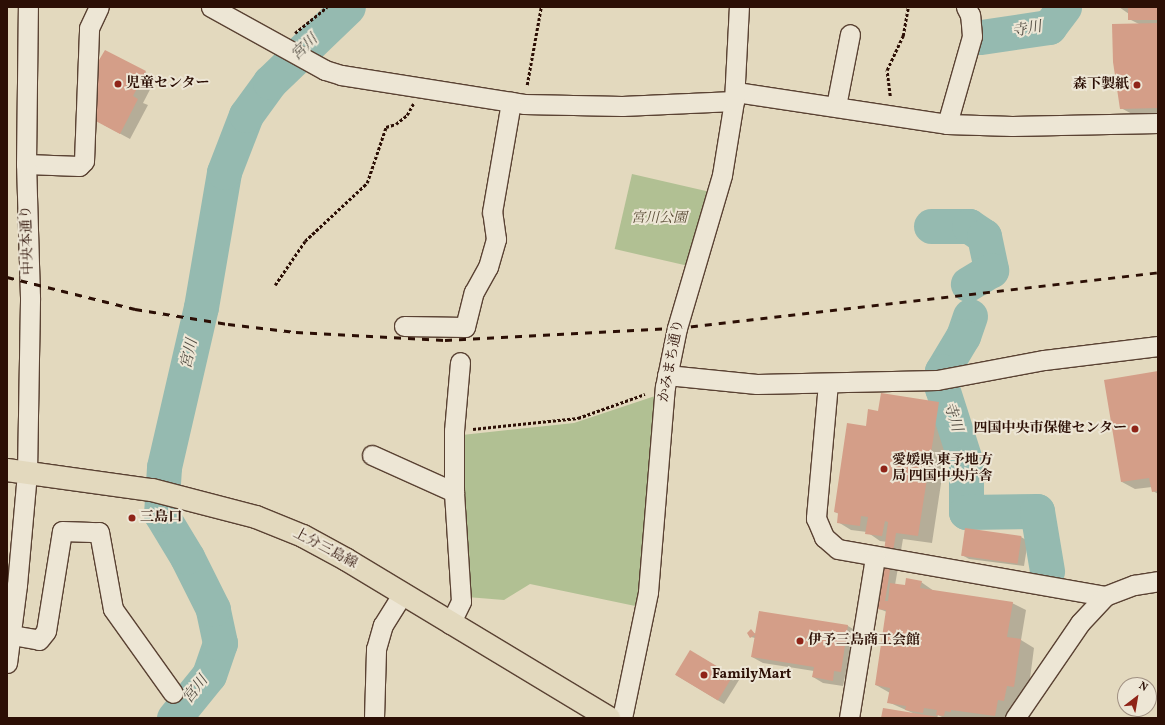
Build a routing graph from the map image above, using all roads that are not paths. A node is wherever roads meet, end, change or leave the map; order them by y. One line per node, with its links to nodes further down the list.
1 (28, 7): 12 (street, 中央本通り)
2 (99, 7): 12 (street)
3 (211, 7): 8 (street)
4 (739, 7): 7 (street, かみまち通り)
5 (966, 7): 11 (street)
6 (850, 34): 9 (street)
7 (735, 97): 8 (street); 9 (street); 16 (street, かみまち通り)
8 (517, 103): 13 (street)
9 (836, 106): 11 (street)
10 (1158, 123): 11 (street)
11 (947, 124)
12 (26, 164): 19 (street, 中央本通り)
13 (404, 326)
14 (1158, 346): 17 (street)
15 (460, 362): 20 (street)
16 (666, 381): 17 (street); 31 (street, かみまち通り)
17 (828, 383): 21 (street)
18 (372, 455): 20 (street)
19 (17, 471): 23 (main road, 上分三島線); 26 (street, 中央本通り)
20 (454, 492): 25 (street)
21 (875, 558): 24 (street); 32 (street)
22 (1158, 581): 24 (street)
23 (402, 594): 25 (main road, 上分三島線); 29 (street)
24 (1105, 596): 33 (street)
25 (450, 624): 30 (main road, 上分三島線)
26 (12, 635): 27 (street, 中央本通り); 28 (street)
27 (7, 663)
28 (173, 693)
29 (374, 718)
30 (609, 718)
31 (622, 718)
32 (850, 718)
33 (1016, 718)

